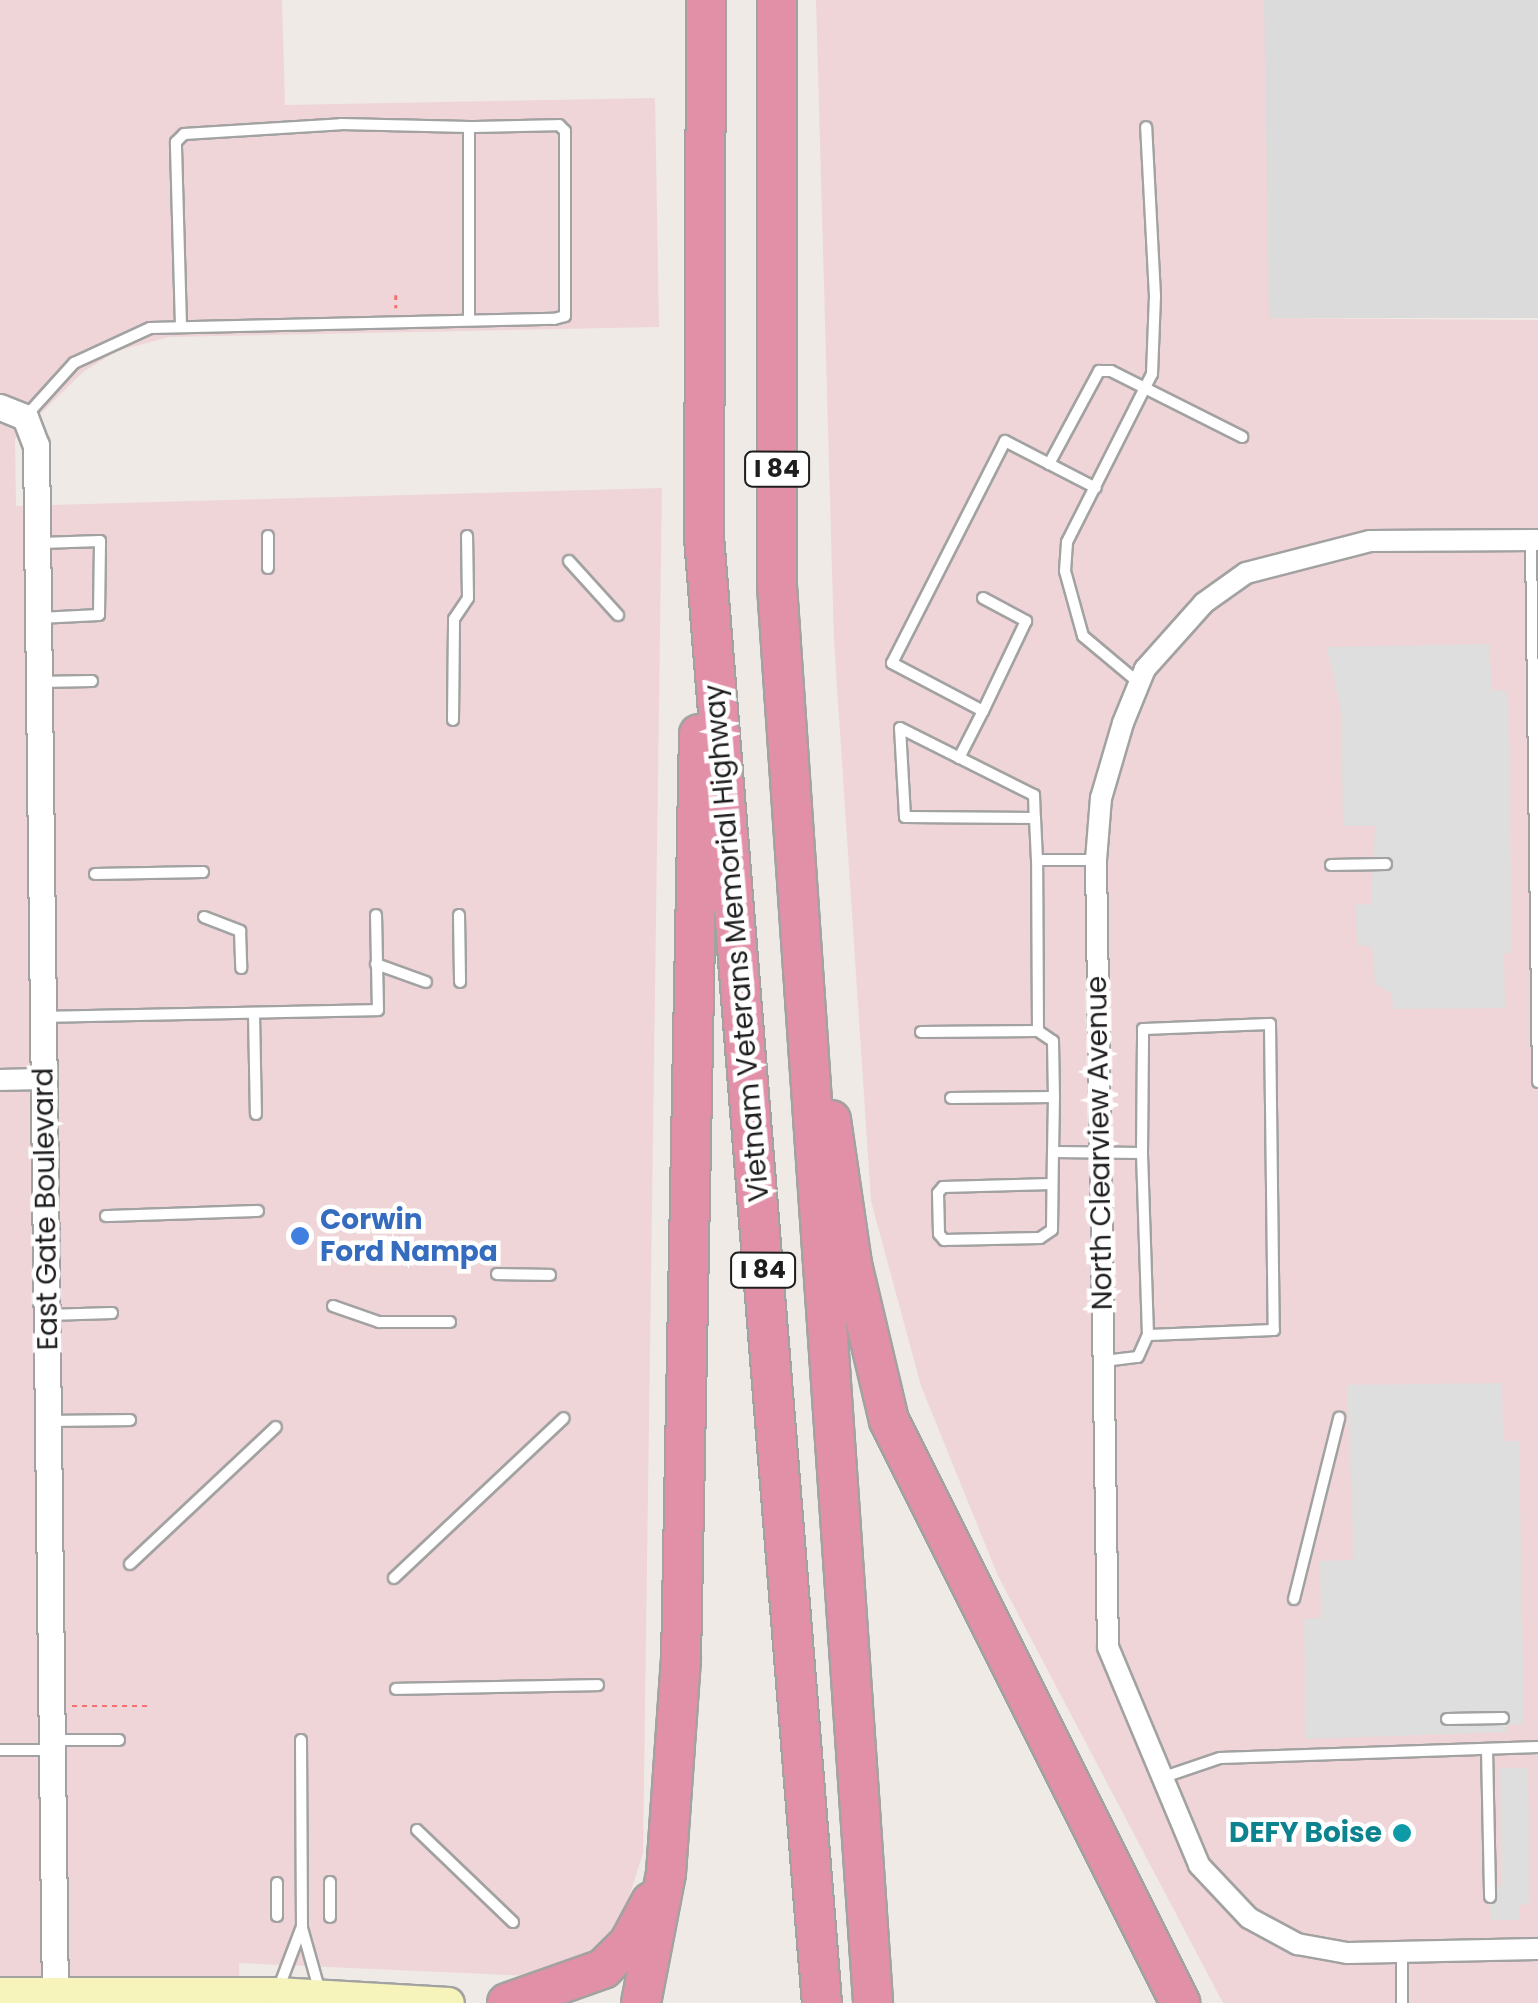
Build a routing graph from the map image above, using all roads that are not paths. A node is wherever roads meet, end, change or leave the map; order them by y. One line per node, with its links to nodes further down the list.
1 (706, 0): 15 (highway, Vietnam Veterans Memorial Highway / I 84)
2 (777, 0): 41 (highway, Vietnam Veterans Memorial Highway / I 84)
3 (469, 127): 5 (lane); 5 (lane); 6 (lane)
4 (1146, 127): 7 (lane)
5 (469, 320): 6 (lane)
6 (181, 326): 9 (lane)
7 (1146, 388): 10 (lane); 11 (lane); 12 (lane)
8 (0, 407): 9 (street)
9 (25, 417): 17 (street, East Gate Boulevard)
10 (1242, 437)
11 (1049, 464): 12 (lane); 26 (lane)
12 (1096, 488): 25 (lane)
13 (268, 536): 19 (lane)
14 (467, 536): 27 (lane)
15 (704, 537): 91 (highway); 108 (highway, Vietnam Veterans Memorial Highway / I 84)
16 (1535, 540): 25 (street, North Clearview Avenue); 28 (lane)
17 (38, 544): 22 (street, East Gate Boulevard); 22 (lane)
18 (568, 561): 21 (lane)
19 (268, 568)
20 (983, 598): 26 (lane)
21 (618, 615)
22 (38, 618): 24 (street, East Gate Boulevard)
23 (92, 681): 24 (lane)
24 (39, 682): 48 (street, East Gate Boulevard)
25 (1140, 684): 33 (street, North Clearview Avenue)
26 (983, 711): 29 (lane)
27 (453, 720)
28 (1536, 737): 31 (lane)
29 (959, 758): 30 (lane); 30 (lane)
30 (1035, 818): 32 (lane)
31 (1537, 840): 46 (lane)
32 (1037, 860): 33 (lane); 50 (lane)
33 (1096, 860): 58 (street, North Clearview Avenue)
34 (1386, 864): 35 (lane)
35 (1331, 865)
36 (203, 872): 37 (lane)
37 (95, 874)
38 (376, 915): 42 (lane)
39 (459, 915): 45 (lane)
40 (204, 917): 43 (lane)
41 (797, 937): 109 (highway, Vietnam Veterans Memorial Highway / I 84); 110 (highway)
42 (376, 964): 44 (lane); 47 (lane)
43 (241, 968)
44 (426, 982)
45 (460, 982)
46 (1538, 990): 53 (lane)
47 (254, 1014): 48 (lane); 56 (lane)
48 (43, 1017): 51 (street, East Gate Boulevard)
49 (921, 1032): 50 (lane)
50 (1038, 1032): 54 (lane)
51 (44, 1079): 52 (street); 67 (street, East Gate Boulevard)
52 (0, 1080)
53 (1538, 1082)
54 (1054, 1097): 55 (lane); 57 (lane)
55 (951, 1098)
56 (256, 1114)
57 (1052, 1152): 58 (lane); 60 (lane)
58 (1101, 1152): 59 (lane); 70 (street, North Clearview Avenue)
59 (1142, 1152): 69 (lane); 69 (lane)
60 (1052, 1184): 60 (lane)
61 (258, 1211): 62 (lane)
62 (106, 1216)
63 (496, 1274): 64 (lane)
64 (550, 1275)
65 (333, 1306): 68 (lane)
66 (112, 1313): 67 (lane)
67 (47, 1315): 74 (street, East Gate Boulevard)
68 (450, 1322)
69 (1148, 1335): 70 (lane)
70 (1104, 1360): 89 (street, North Clearview Avenue)
71 (564, 1418): 77 (lane)
72 (1338, 1418): 78 (lane)
73 (130, 1420): 74 (lane)
74 (48, 1421): 85 (street, East Gate Boulevard)
75 (276, 1426): 76 (lane)
76 (130, 1564)
77 (394, 1578)
78 (1294, 1600)
79 (598, 1685): 80 (lane)
80 (396, 1689)
81 (1502, 1718): 82 (lane)
82 (1447, 1719)
83 (119, 1740): 85 (lane)
84 (300, 1740): 98 (lane)
85 (52, 1745): 88 (lane); 104 (street, East Gate Boulevard)
86 (1538, 1747): 87 (lane)
87 (1487, 1749): 89 (lane); 94 (lane)
88 (0, 1750)
89 (1162, 1778): 100 (street, North Clearview Avenue)
90 (417, 1830): 97 (lane)
91 (666, 1873): 106 (highway); 107 (highway)
92 (330, 1882): 96 (lane)
93 (276, 1883): 95 (lane)
94 (1490, 1897)
95 (277, 1916)
96 (330, 1917)
97 (514, 1922)
98 (302, 1928): 101 (lane); 103 (lane)
99 (1538, 1949): 100 (street, North Clearview Avenue)
100 (1402, 1952): 111 (lane)
101 (277, 1993): 103 (main road); 104 (main road)
102 (0, 1994): 104 (main road)
103 (321, 1994): 105 (main road)
104 (55, 1998)
105 (449, 2003)
106 (507, 2003)
107 (641, 2003)
108 (822, 2003)
109 (873, 2003)
110 (1180, 2003)
111 (1402, 2003)

